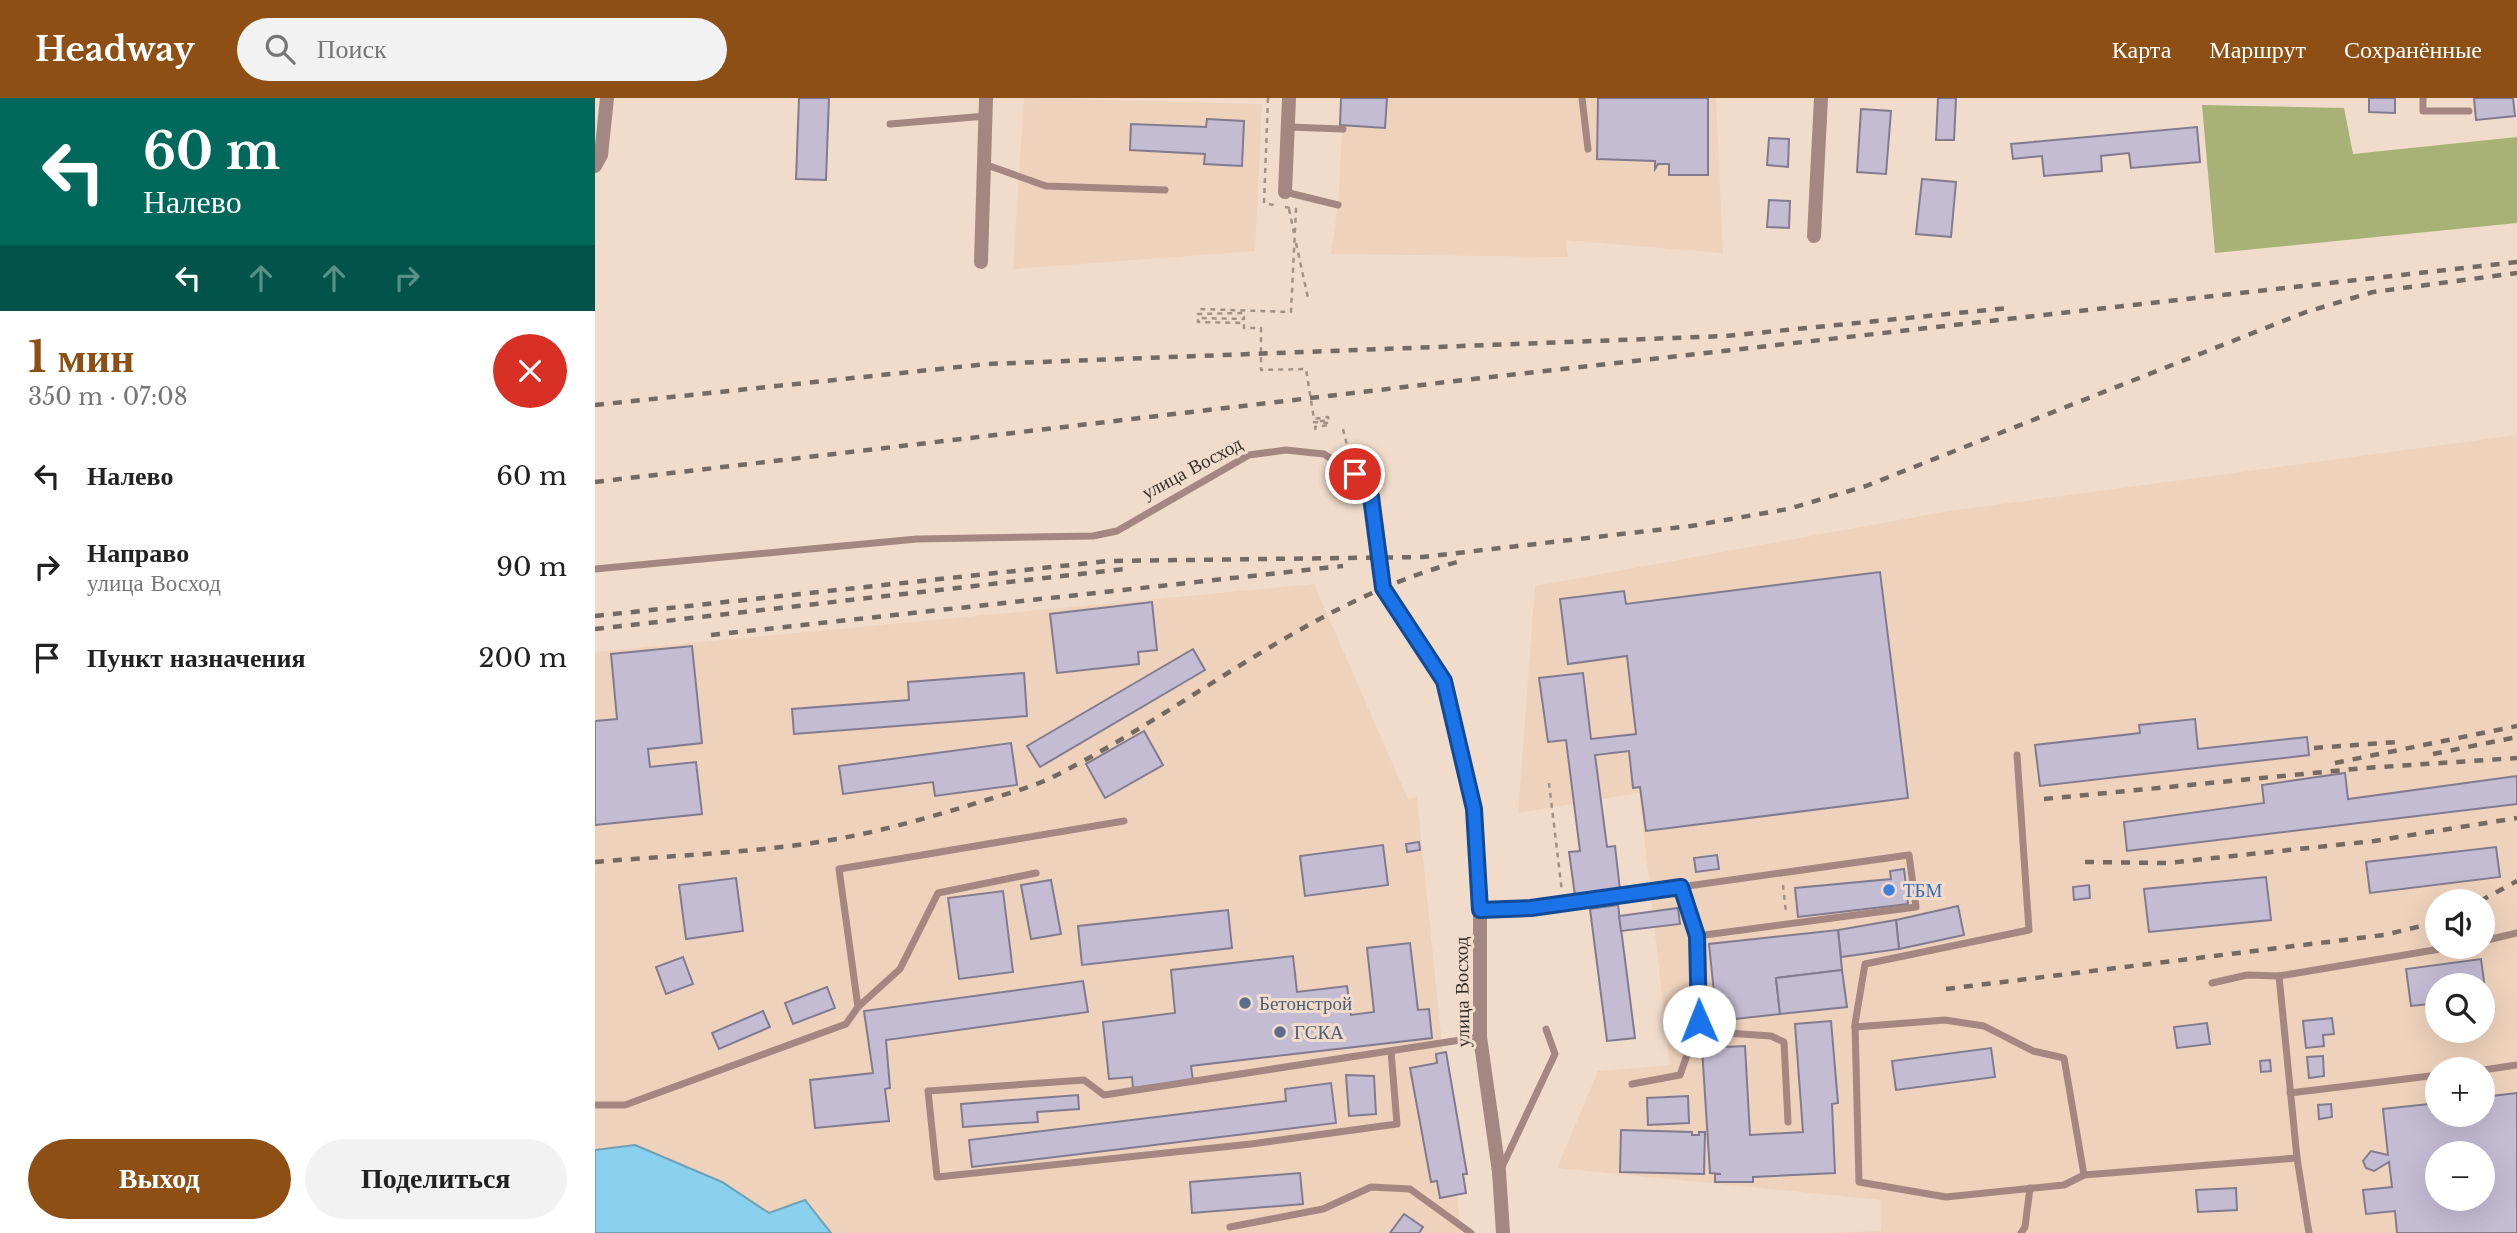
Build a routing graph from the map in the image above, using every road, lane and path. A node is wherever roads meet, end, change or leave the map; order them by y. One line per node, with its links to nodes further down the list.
1 (607, 98): 14 (street)
2 (986, 98): 8 (street)
3 (1289, 98): 10 (street)
4 (1581, 98): 12 (lane)
5 (1821, 98): 18 (street)
6 (2423, 98): 7 (lane)
7 (2469, 111)
8 (986, 116): 9 (lane); 13 (street)
9 (890, 124)
10 (1288, 127): 11 (lane); 16 (street)
11 (1343, 129)
12 (1588, 149)
13 (984, 164): 15 (lane); 19 (street)
14 (595, 166)
15 (1165, 190)
16 (1285, 192): 17 (lane); 21 (path)
17 (1338, 205)
18 (1814, 236)
19 (981, 262)
20 (1293, 298): 23 (path)
21 (1308, 298)
22 (1343, 429): 24 (path)
23 (1316, 432)
24 (1355, 474): 25 (lane, улица Восход); 26 (lane, улица Восход)
25 (595, 569)
26 (1383, 588): 34 (street, улица Восход)
27 (2017, 755): 43 (lane)
28 (1549, 783): 33 (path)
29 (1124, 821): 42 (lane)
30 (1036, 873): 42 (lane)
31 (1781, 873): 32 (lane); 35 (path); 35 (lane)
32 (1681, 887): 33 (lane); 37 (lane)
33 (1563, 903): 34 (lane)
34 (1480, 910): 46 (street, улица Восход)
35 (1788, 923): 37 (lane)
36 (2517, 933): 38 (lane)
37 (1697, 936): 45 (lane)
38 (2495, 938)
39 (2425, 951): 40 (lane)
40 (2279, 975): 41 (lane); 52 (lane)
41 (2212, 983)
42 (858, 1007): 53 (lane)
43 (1855, 1027): 57 (lane); 58 (lane)
44 (1546, 1029): 56 (lane)
45 (1696, 1031): 51 (lane); 54 (lane)
46 (1480, 1037): 47 (lane); 56 (street, улица Восход)
47 (1391, 1051): 47 (lane)
48 (2517, 1065): 49 (lane)
49 (2495, 1068)
50 (2425, 1077): 52 (lane)
51 (1632, 1084)
52 (2290, 1093): 55 (lane)
53 (595, 1105)
54 (1787, 1122)
55 (2297, 1158): 57 (lane); 63 (lane)
56 (1499, 1172): 61 (street, улица Восход)
57 (2084, 1175): 58 (lane)
58 (2030, 1188): 62 (lane)
59 (1230, 1227): 60 (lane)
60 (1471, 1233)
61 (1503, 1233)
62 (2021, 1233)
63 (2309, 1233)

